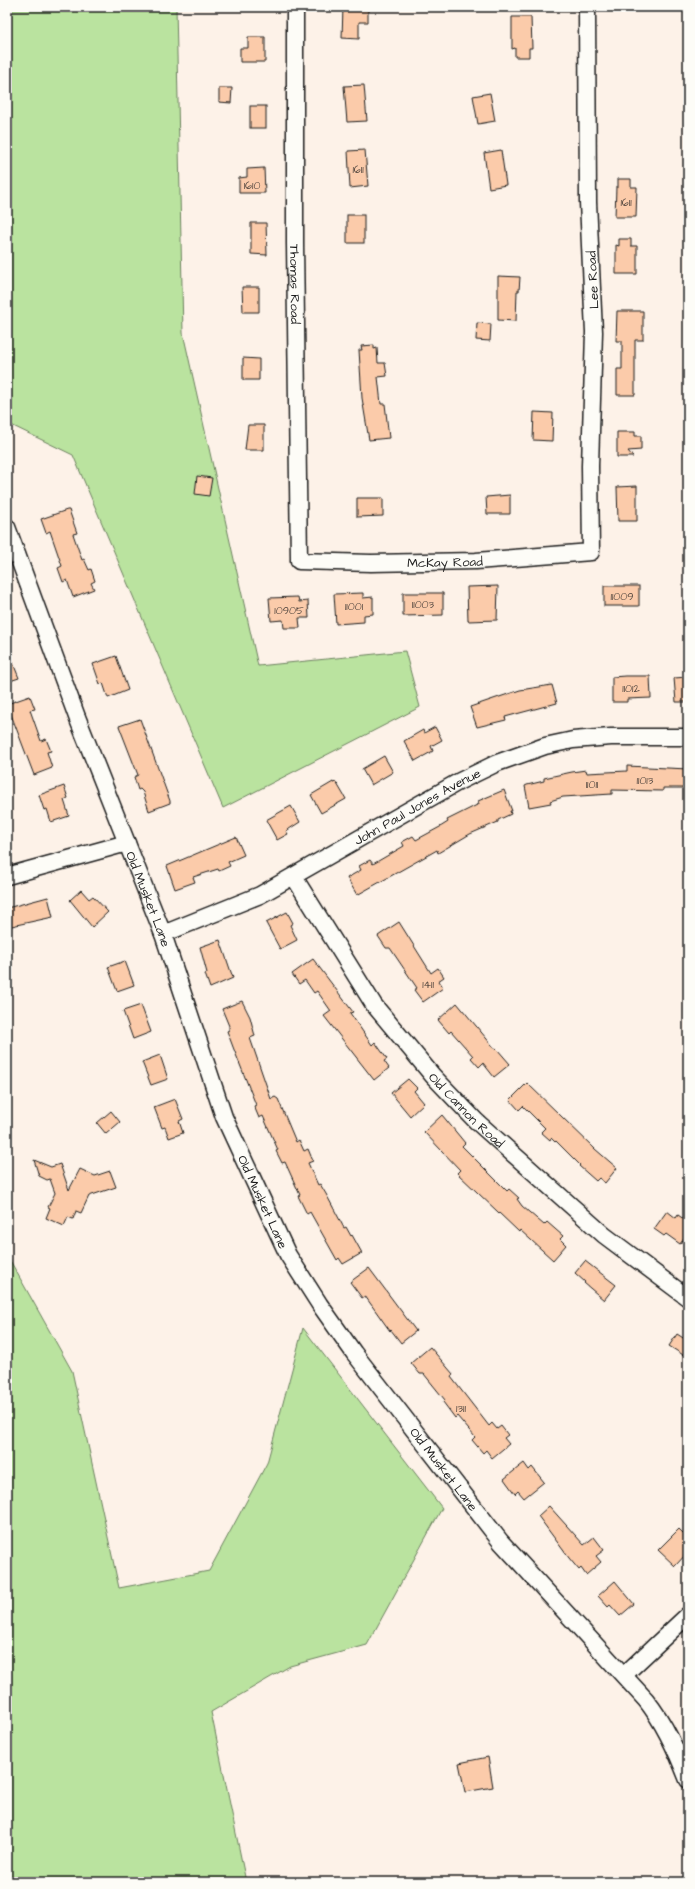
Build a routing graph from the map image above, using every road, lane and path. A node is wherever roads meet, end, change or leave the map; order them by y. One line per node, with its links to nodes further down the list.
1 (295, 7): 5 (street, Thomas Road)
2 (587, 7): 4 (street, Lee Road)
3 (7, 527): 7 (street, Old Musket Lane)
4 (590, 552): 5 (street, McKay Road)
5 (299, 561)
6 (688, 737): 9 (street, John Paul Jones Avenue)
7 (128, 843): 8 (street); 10 (street, Old Musket Lane)
8 (7, 876)
9 (294, 877): 10 (street, John Paul Jones Avenue); 11 (street, Old Cannon Road)
10 (163, 934): 13 (street, Old Musket Lane)
11 (688, 1298)
12 (688, 1615): 13 (street)
13 (624, 1675): 14 (street, Old Musket Lane)
14 (688, 1780)

